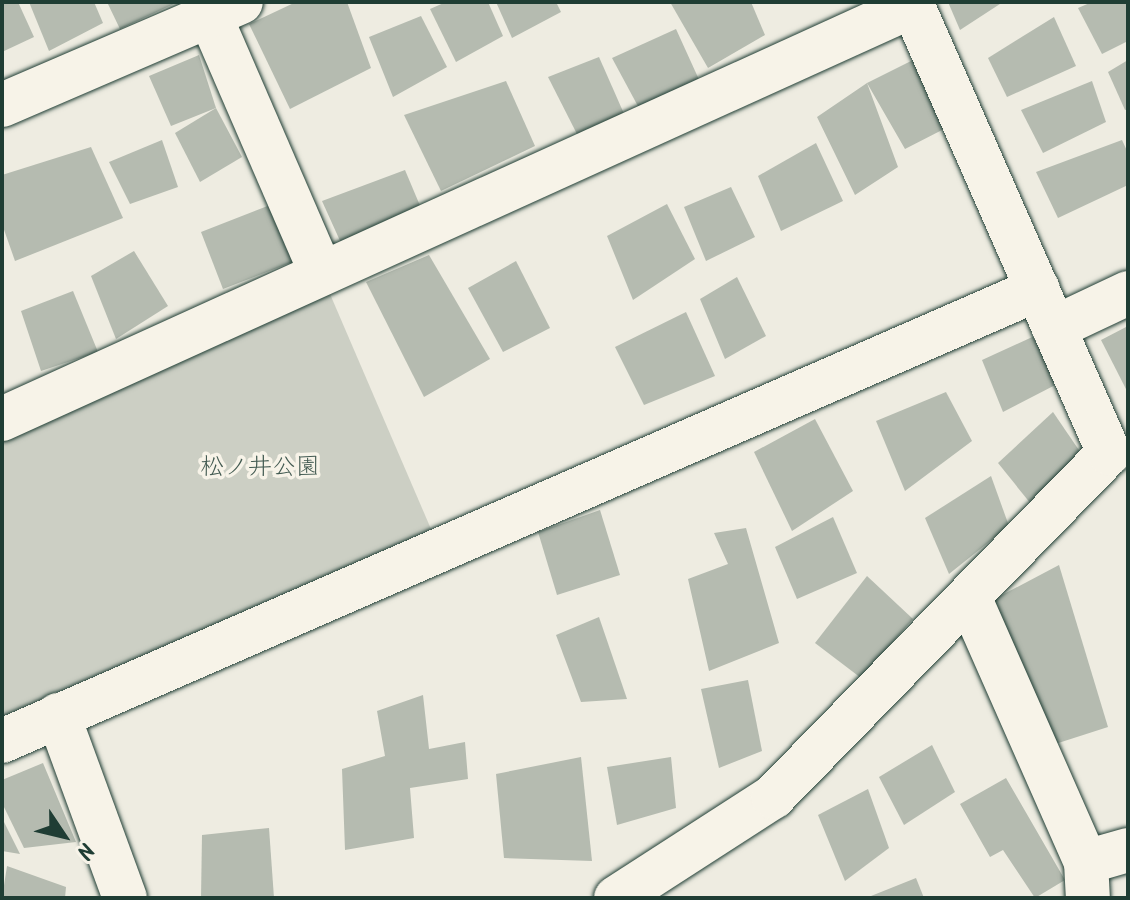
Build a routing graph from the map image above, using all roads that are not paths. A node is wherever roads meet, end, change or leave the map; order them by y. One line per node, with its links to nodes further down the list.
1 (912, 4): 4 (street); 6 (street)
2 (218, 6): 3 (street); 4 (street)
3 (2, 105)
4 (321, 273): 7 (street)
5 (1128, 293): 6 (street)
6 (1046, 308): 8 (street); 9 (street)
7 (2, 419)
8 (969, 597): 12 (street); 14 (street)
9 (58, 715): 10 (street); 13 (street)
10 (2, 741)
11 (1128, 850): 12 (street)
12 (1087, 880)
13 (125, 898)
14 (616, 898)

